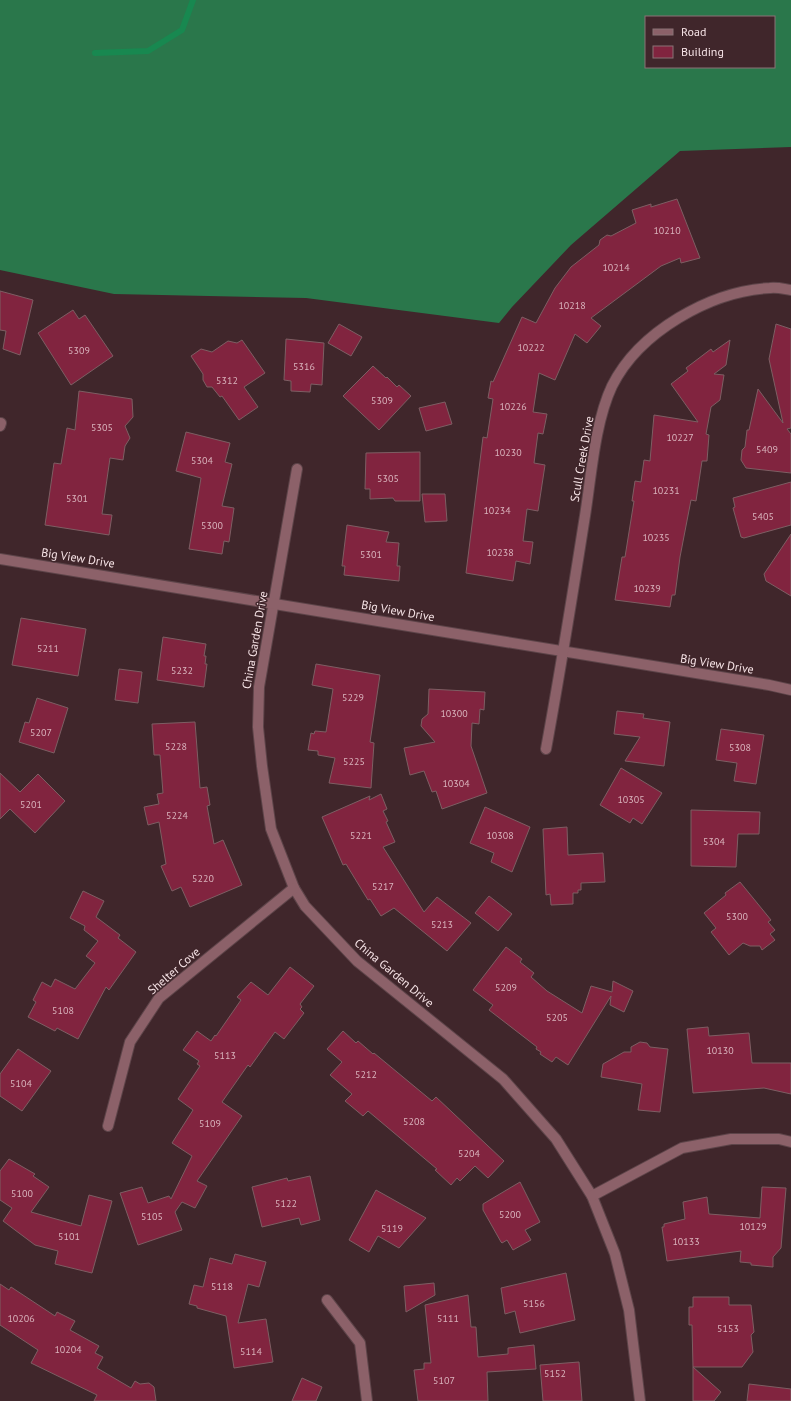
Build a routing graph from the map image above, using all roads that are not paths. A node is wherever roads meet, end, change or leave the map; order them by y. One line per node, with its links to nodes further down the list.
1 (791, 290): 5 (street, Scull Creek Drive)
2 (297, 469): 4 (street, China Garden Drive)
3 (0, 559): 4 (street, Big View Drive)
4 (275, 603): 5 (street, Big View Drive); 8 (street, China Garden Drive)
5 (563, 652): 6 (street, Big View Drive); 7 (street, Scull Creek Drive)
6 (791, 690)
7 (546, 749)
8 (294, 888): 9 (street, Shelter Cove); 11 (street, China Garden Drive)
9 (108, 1126)
10 (791, 1142): 11 (street)
11 (592, 1196): 14 (street, China Garden Drive)
12 (327, 1300): 13 (street)
13 (367, 1401)
14 (640, 1401)

